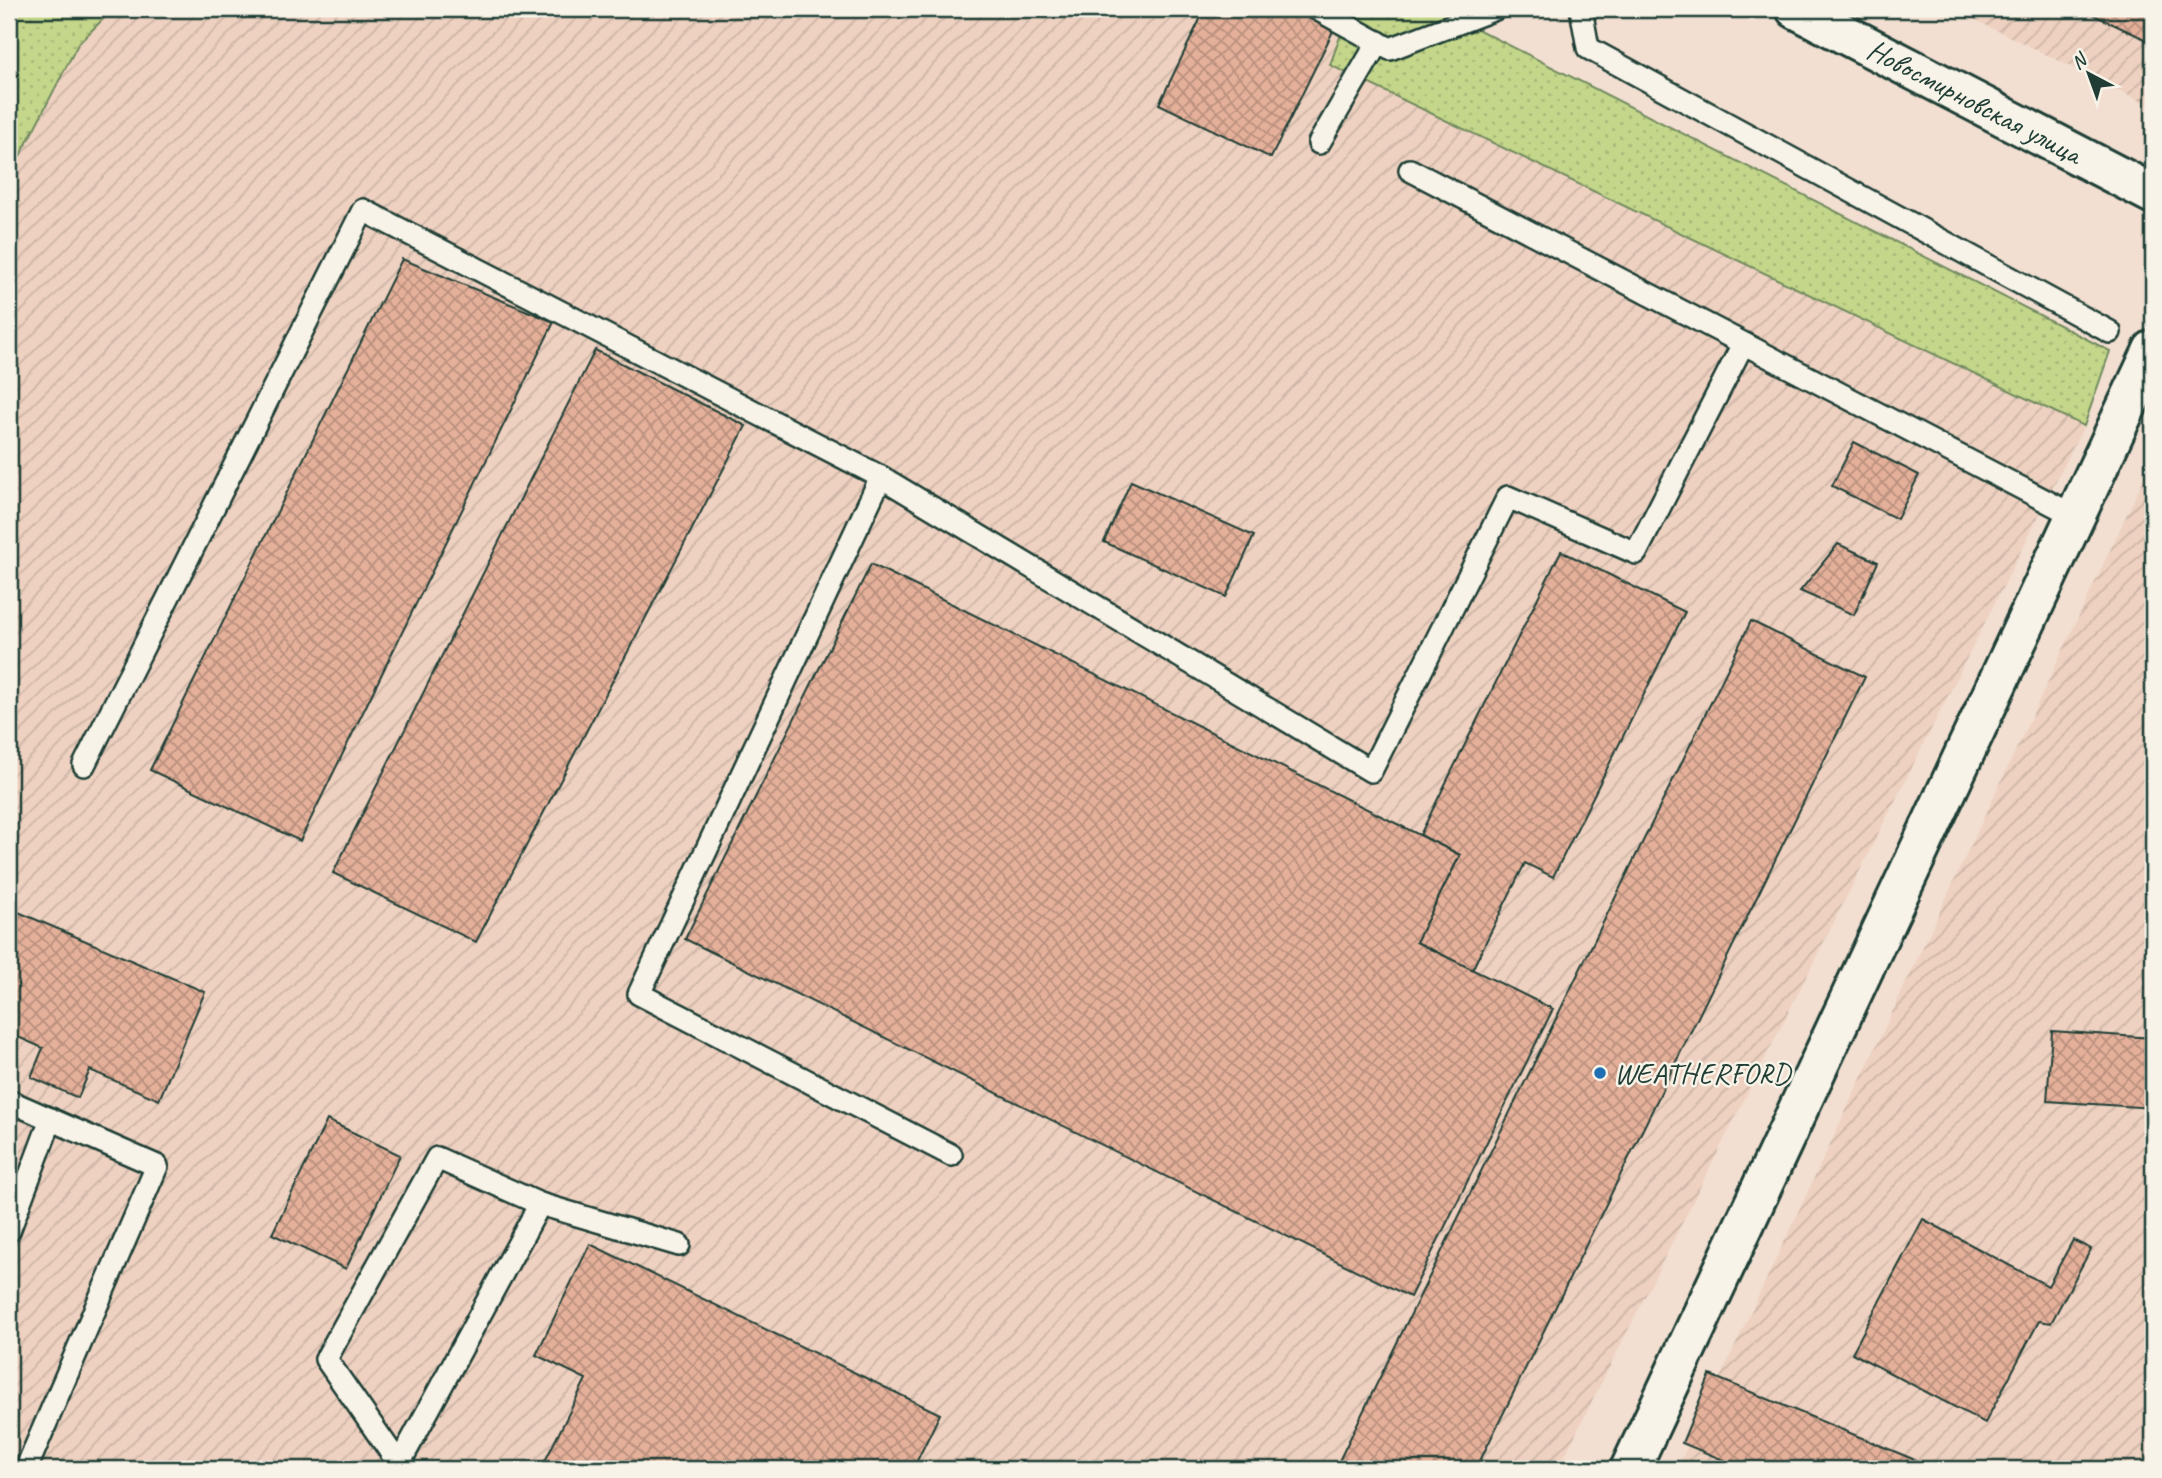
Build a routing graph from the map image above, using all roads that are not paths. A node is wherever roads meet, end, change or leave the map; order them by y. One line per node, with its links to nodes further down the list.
1 (1317, 9): 5 (lane)
2 (1495, 9): 5 (lane)
3 (1581, 9): 9 (lane)
4 (1796, 9): 8 (street, Новосмирновская улица)
5 (1378, 42): 6 (lane)
6 (1319, 143)
7 (1410, 170): 10 (lane)
8 (2153, 194)
9 (2110, 332)
10 (1743, 344): 12 (lane); 13 (lane)
11 (2153, 350): 13 (street)
12 (881, 477): 14 (lane); 17 (lane)
13 (2075, 516): 23 (street)
14 (84, 765)
15 (9, 1101): 16 (lane)
16 (51, 1119): 19 (lane); 22 (lane)
17 (951, 1155)
18 (540, 1204): 20 (lane); 21 (lane); 21 (lane)
19 (9, 1231)
20 (679, 1245)
21 (400, 1467)
22 (26, 1469)
23 (1630, 1469)

